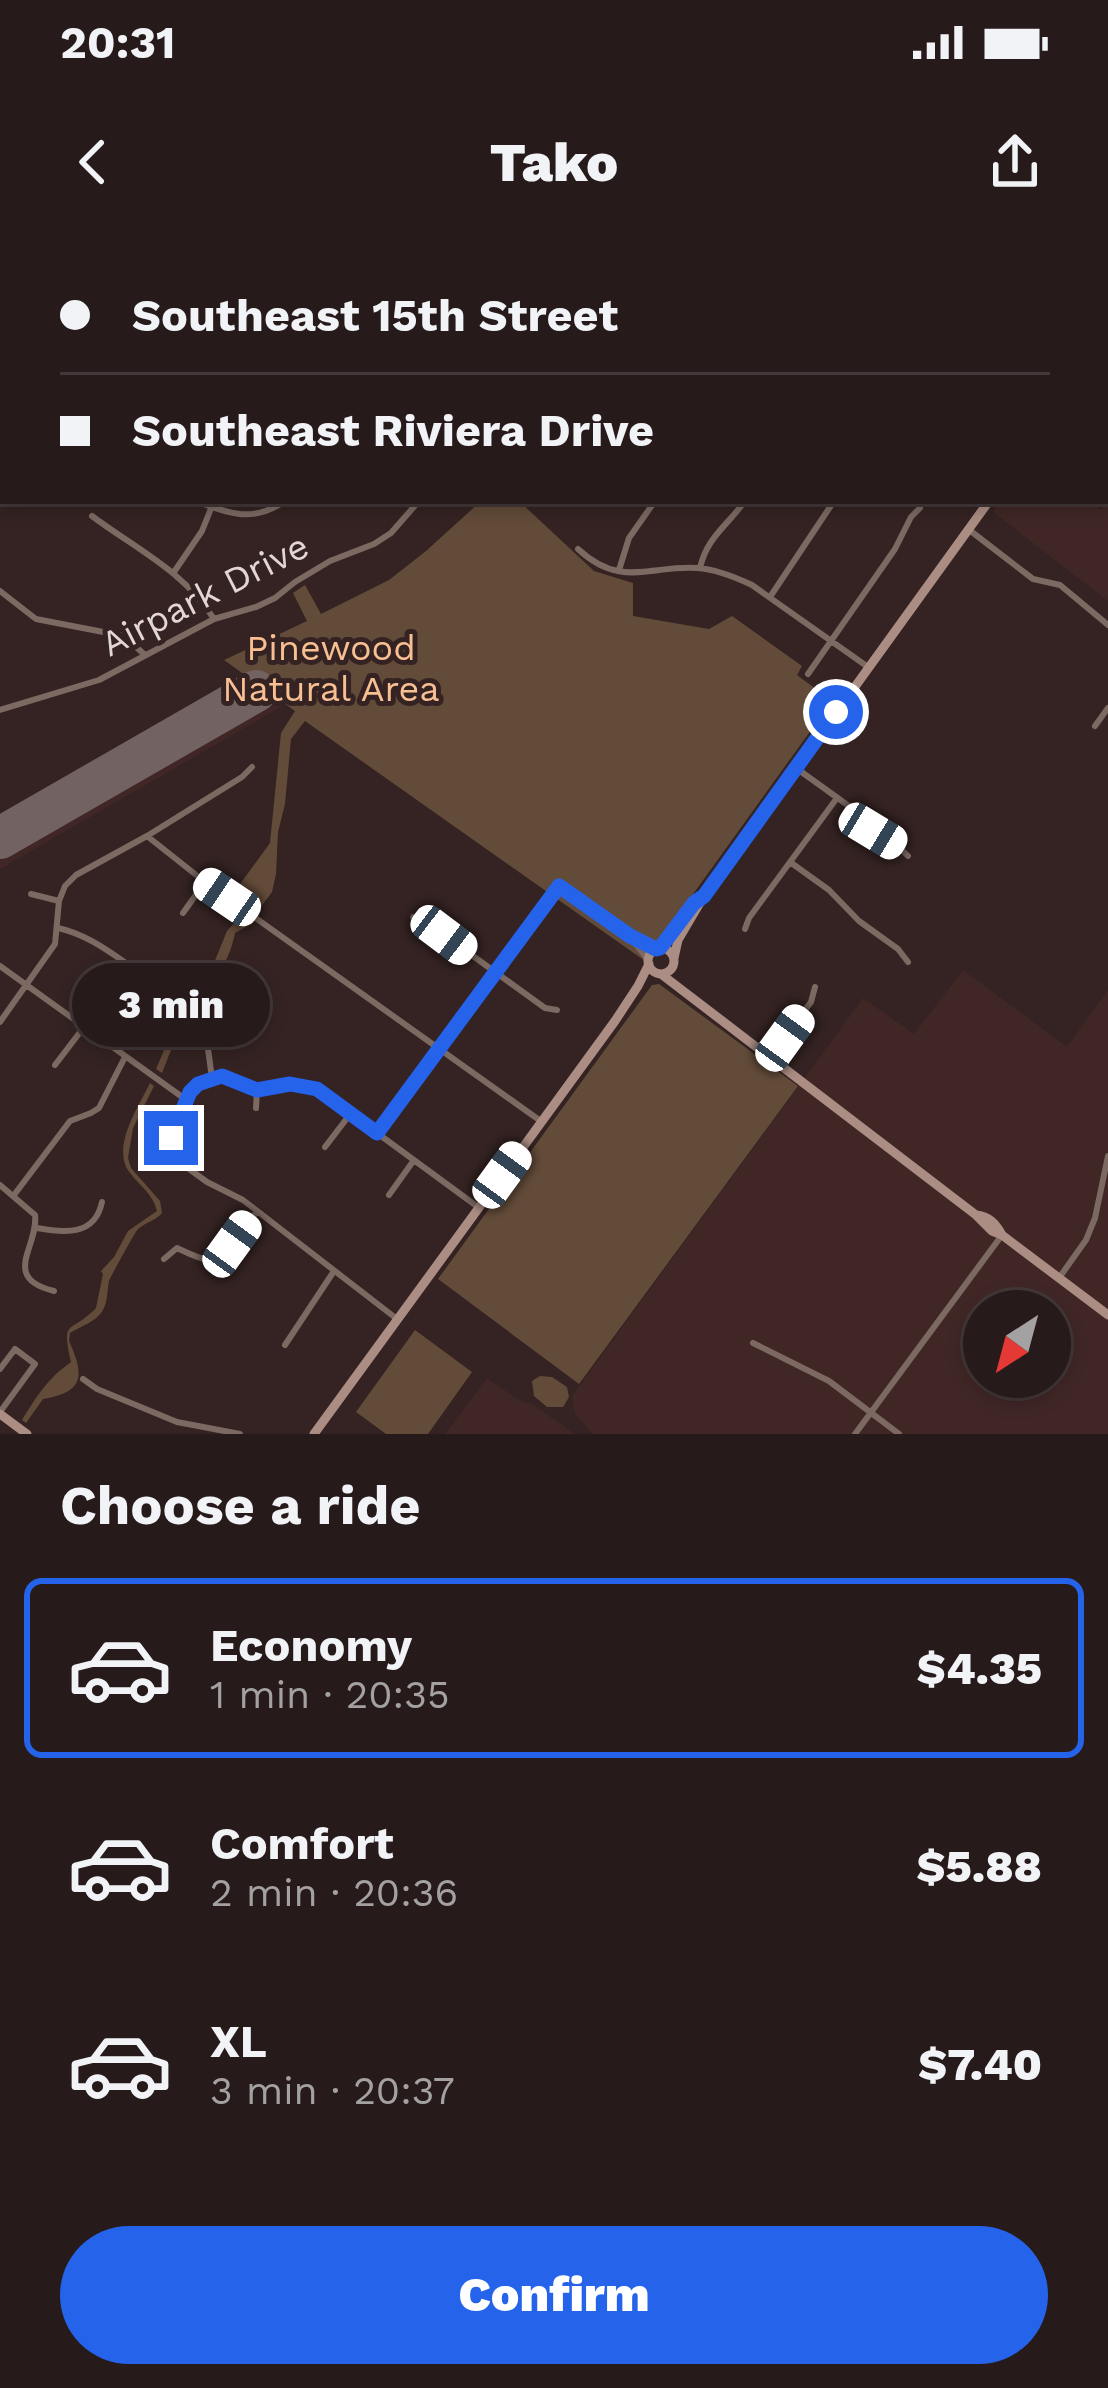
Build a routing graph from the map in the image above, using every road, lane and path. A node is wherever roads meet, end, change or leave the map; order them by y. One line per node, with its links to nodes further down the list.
1 (213, 504): 2 (street); 14 (street)
2 (279, 504)
3 (416, 504): 17 (street, Airpark Drive)
4 (653, 504): 13 (street)
5 (743, 504): 12 (street)
6 (832, 504): 16 (street)
7 (987, 504): 10 (main road)
8 (920, 508): 19 (street)
9 (92, 516): 14 (street)
10 (968, 529): 18 (street); 21 (main road)
11 (578, 549): 13 (street)
12 (700, 568): 13 (street); 16 (street)
13 (619, 570)
14 (174, 572): 17 (street)
15 (0, 591): 20 (street)
16 (770, 597): 19 (street)
17 (214, 619): 20 (street, Airpark Drive)
18 (1108, 625)
19 (830, 640): 21 (street); 22 (street)
20 (145, 655): 24 (street, Airpark Drive)
21 (868, 667): 27 (main road)
22 (808, 674)
23 (1108, 708): 25 (street)
24 (0, 710)
25 (1095, 726)
26 (252, 767): 29 (street)
27 (796, 768): 28 (street); 34 (main road)
28 (838, 798): 30 (street); 31 (street)
29 (147, 836): 32 (street); 35 (street)
30 (908, 856)
31 (790, 862): 39 (street); 43 (street)
32 (205, 882): 36 (street); 55 (street)
33 (31, 894): 35 (street)
34 (704, 896): 41 (main road); 42 (main road)
35 (58, 901): 38 (street)
36 (183, 914)
37 (412, 916): 46 (street)
38 (58, 928): 47 (street); 48 (street)
39 (745, 928)
40 (630, 936): 41 (street); 45 (street); 46 (street)
41 (658, 948): 42 (main road); 45 (main road)
42 (674, 962): 45 (main road); 50 (main road)
43 (908, 962)
44 (0, 966): 48 (street)
45 (654, 968): 50 (main road); 64 (main road)
46 (495, 973): 51 (street); 55 (street)
47 (155, 982)
48 (27, 985): 52 (street); 53 (street)
49 (814, 987): 56 (street)
50 (692, 996): 56 (main road)
51 (557, 1010)
52 (0, 1022)
53 (84, 1027): 57 (street); 58 (street)
54 (208, 1049): 59 (street)
55 (440, 1050): 64 (street); 65 (street)
56 (771, 1056): 76 (main road)
57 (124, 1057): 61 (street); 70 (street)
58 (55, 1065)
59 (212, 1078): 60 (street); 61 (street)
60 (257, 1090): 62 (street); 63 (street)
61 (184, 1100): 74 (street)
62 (256, 1108)
63 (350, 1113): 65 (street); 66 (street)
64 (542, 1123): 73 (main road)
65 (377, 1133): 68 (street)
66 (325, 1147)
67 (1108, 1156): 79 (street)
68 (414, 1160): 71 (street); 73 (street)
69 (0, 1185): 70 (street)
70 (14, 1195): 75 (street)
71 (389, 1196)
72 (102, 1202): 75 (street)
73 (478, 1208): 82 (main road)
74 (257, 1211): 77 (street); 78 (street)
75 (37, 1228): 80 (street)
76 (1003, 1235): 79 (main road); 87 (street)
77 (164, 1259)
78 (334, 1271): 82 (street); 84 (street)
79 (1059, 1278): 81 (main road)
80 (54, 1291)
81 (1108, 1315)
82 (398, 1318): 92 (main road)
83 (753, 1343): 87 (street)
84 (285, 1346)
85 (0, 1369): 88 (street)
86 (83, 1379): 91 (street)
87 (870, 1412): 93 (street); 94 (street)
88 (0, 1413): 89 (main road)
89 (14, 1430): 90 (main road)
90 (27, 1434)
91 (240, 1434)
92 (314, 1434)
93 (855, 1434)
94 (899, 1434)

